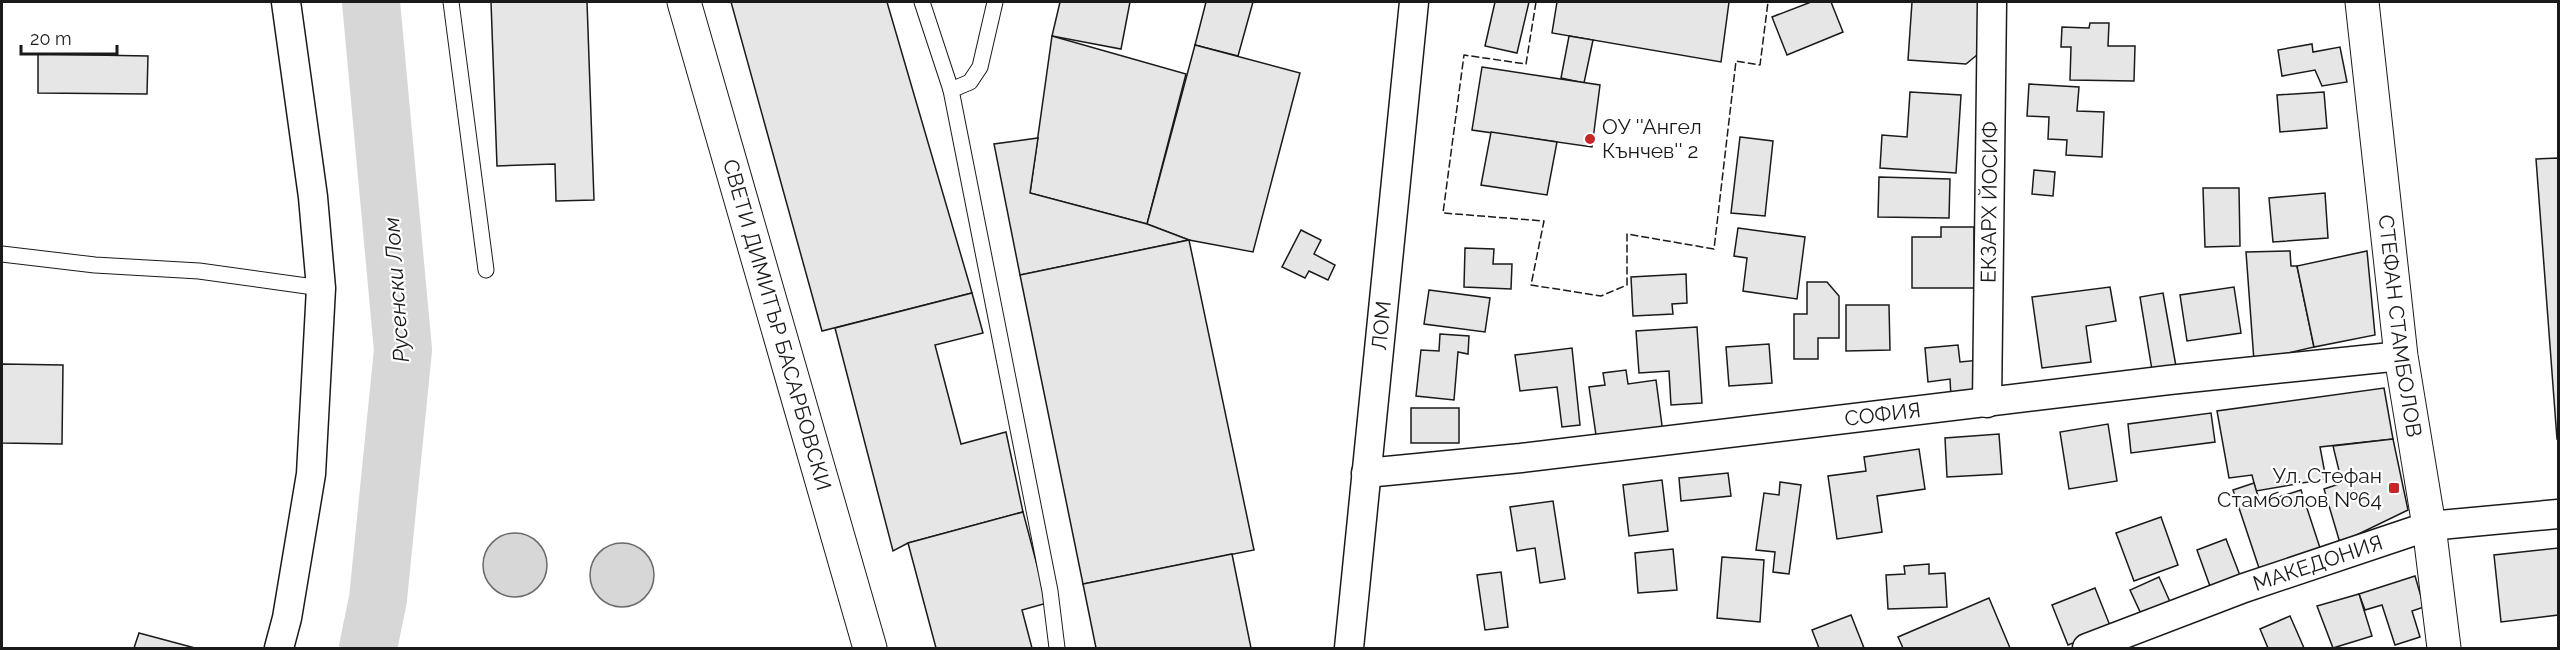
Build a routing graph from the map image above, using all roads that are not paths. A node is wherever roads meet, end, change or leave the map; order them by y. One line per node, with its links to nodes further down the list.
1 (286, 2): 12 (street)
2 (451, 2): 11 (lane)
3 (684, 2): 19 (street, СВЕТИ ДИМИТЪР БАСАРБОВСКИ)
4 (922, 2): 9 (lane)
5 (994, 2): 9 (lane)
6 (1414, 2): 15 (street, ЛОМ)
7 (1992, 2): 14 (street, ЕКЗАРХ ЙОСИФ)
8 (2362, 2): 13 (street, СТЕФАН СТАМБОЛОВ)
9 (951, 90): 20 (lane)
10 (2, 254): 12 (lane)
11 (486, 270)
12 (321, 288): 18 (street)
13 (2401, 356): 14 (street, СОФИЯ); 17 (street, СТЕФАН СТАМБОЛОВ)
14 (1987, 403): 15 (street, СОФИЯ)
15 (1366, 473): 21 (street, ЛОМ)
16 (2559, 514): 17 (street, МАКЕДОНИЯ)
17 (2428, 526): 22 (street, МАКЕДОНИЯ); 23 (street, СТЕФАН СТАМБОЛОВ)
18 (279, 648)
19 (870, 648)
20 (1057, 648)
21 (1349, 648)
22 (2087, 648)
23 (2444, 648)

